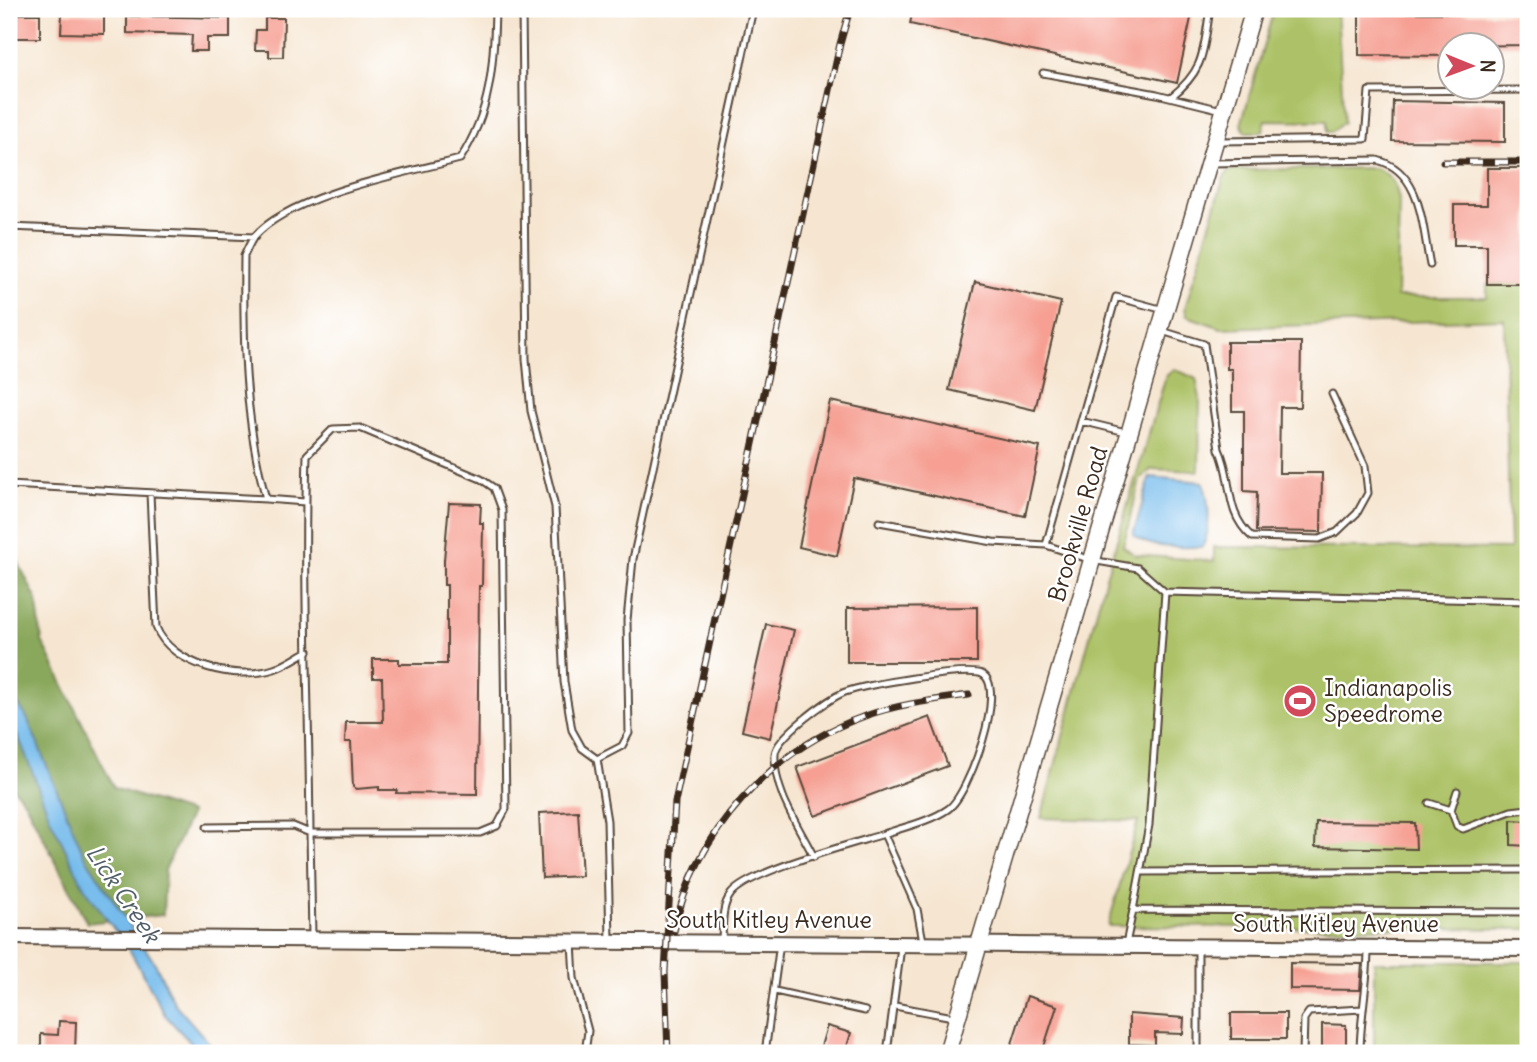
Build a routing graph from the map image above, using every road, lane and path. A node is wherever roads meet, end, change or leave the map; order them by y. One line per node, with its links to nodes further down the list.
1 (495, 9): 13 (lane)
2 (522, 9): 30 (lane)
3 (753, 9): 30 (lane)
4 (1210, 9): 8 (lane)
5 (1254, 9): 9 (main road, Brookville Road)
6 (1043, 74): 8 (lane)
7 (1528, 90): 10 (lane)
8 (1171, 97): 9 (lane)
9 (1224, 111): 10 (main road, Brookville Road)
10 (1215, 141): 11 (main road, Brookville Road)
11 (1208, 163): 14 (lane); 15 (main road, Brookville Road)
12 (9, 227): 13 (lane)
13 (255, 237): 22 (lane)
14 (1430, 265)
15 (1165, 310): 16 (main road, Brookville Road); 18 (lane)
16 (1159, 330): 17 (lane); 19 (main road, Brookville Road)
17 (1332, 394)
18 (1081, 421): 19 (lane); 25 (lane)
19 (1128, 433): 26 (main road, Brookville Road)
20 (9, 485): 21 (lane)
21 (150, 493): 22 (lane); 29 (lane)
22 (266, 499): 23 (lane)
23 (305, 502): 29 (lane); 36 (lane)
24 (879, 522): 25 (lane)
25 (1046, 545): 26 (lane)
26 (1091, 560): 27 (lane); 51 (main road, Brookville Road)
27 (1165, 592): 28 (lane); 40 (lane)
28 (1528, 601)
29 (308, 652): 36 (lane)
30 (597, 759): 46 (lane)
31 (1457, 791): 34 (lane)
32 (1429, 803): 34 (lane)
33 (1528, 809): 34 (lane)
34 (1451, 810)
35 (207, 827): 36 (lane)
36 (310, 833): 44 (lane)
37 (884, 834): 38 (lane); 38 (lane); 50 (lane)
38 (814, 857): 47 (lane)
39 (1528, 870): 40 (lane)
40 (1140, 872): 41 (lane)
41 (1132, 910): 42 (lane); 52 (lane)
42 (1528, 912)
43 (9, 937): 44 (street, South Kitley Avenue)
44 (312, 940): 45 (street, South Kitley Avenue)
45 (572, 942): 46 (street, South Kitley Avenue); 61 (lane)
46 (610, 942): 47 (street, South Kitley Avenue)
47 (722, 943): 48 (street, South Kitley Avenue)
48 (780, 943): 49 (street, South Kitley Avenue); 56 (lane)
49 (901, 944): 50 (street, South Kitley Avenue); 57 (lane)
50 (923, 944): 51 (street, South Kitley Avenue)
51 (979, 945): 52 (street, South Kitley Avenue); 60 (main road, Brookville Road)
52 (1125, 946): 53 (street, South Kitley Avenue)
53 (1198, 946): 54 (street, South Kitley Avenue); 65 (lane)
54 (1368, 947): 55 (street, South Kitley Avenue); 58 (lane)
55 (1528, 948)
56 (775, 991): 59 (lane); 62 (lane)
57 (895, 1006): 60 (lane); 63 (lane)
58 (1362, 1009): 66 (lane); 67 (lane)
59 (865, 1011)
60 (958, 1018): 64 (main road, Brookville Road)
61 (585, 1053)
62 (765, 1053)
63 (887, 1053)
64 (947, 1053)
65 (1198, 1053)
66 (1303, 1053)
67 (1360, 1053)

